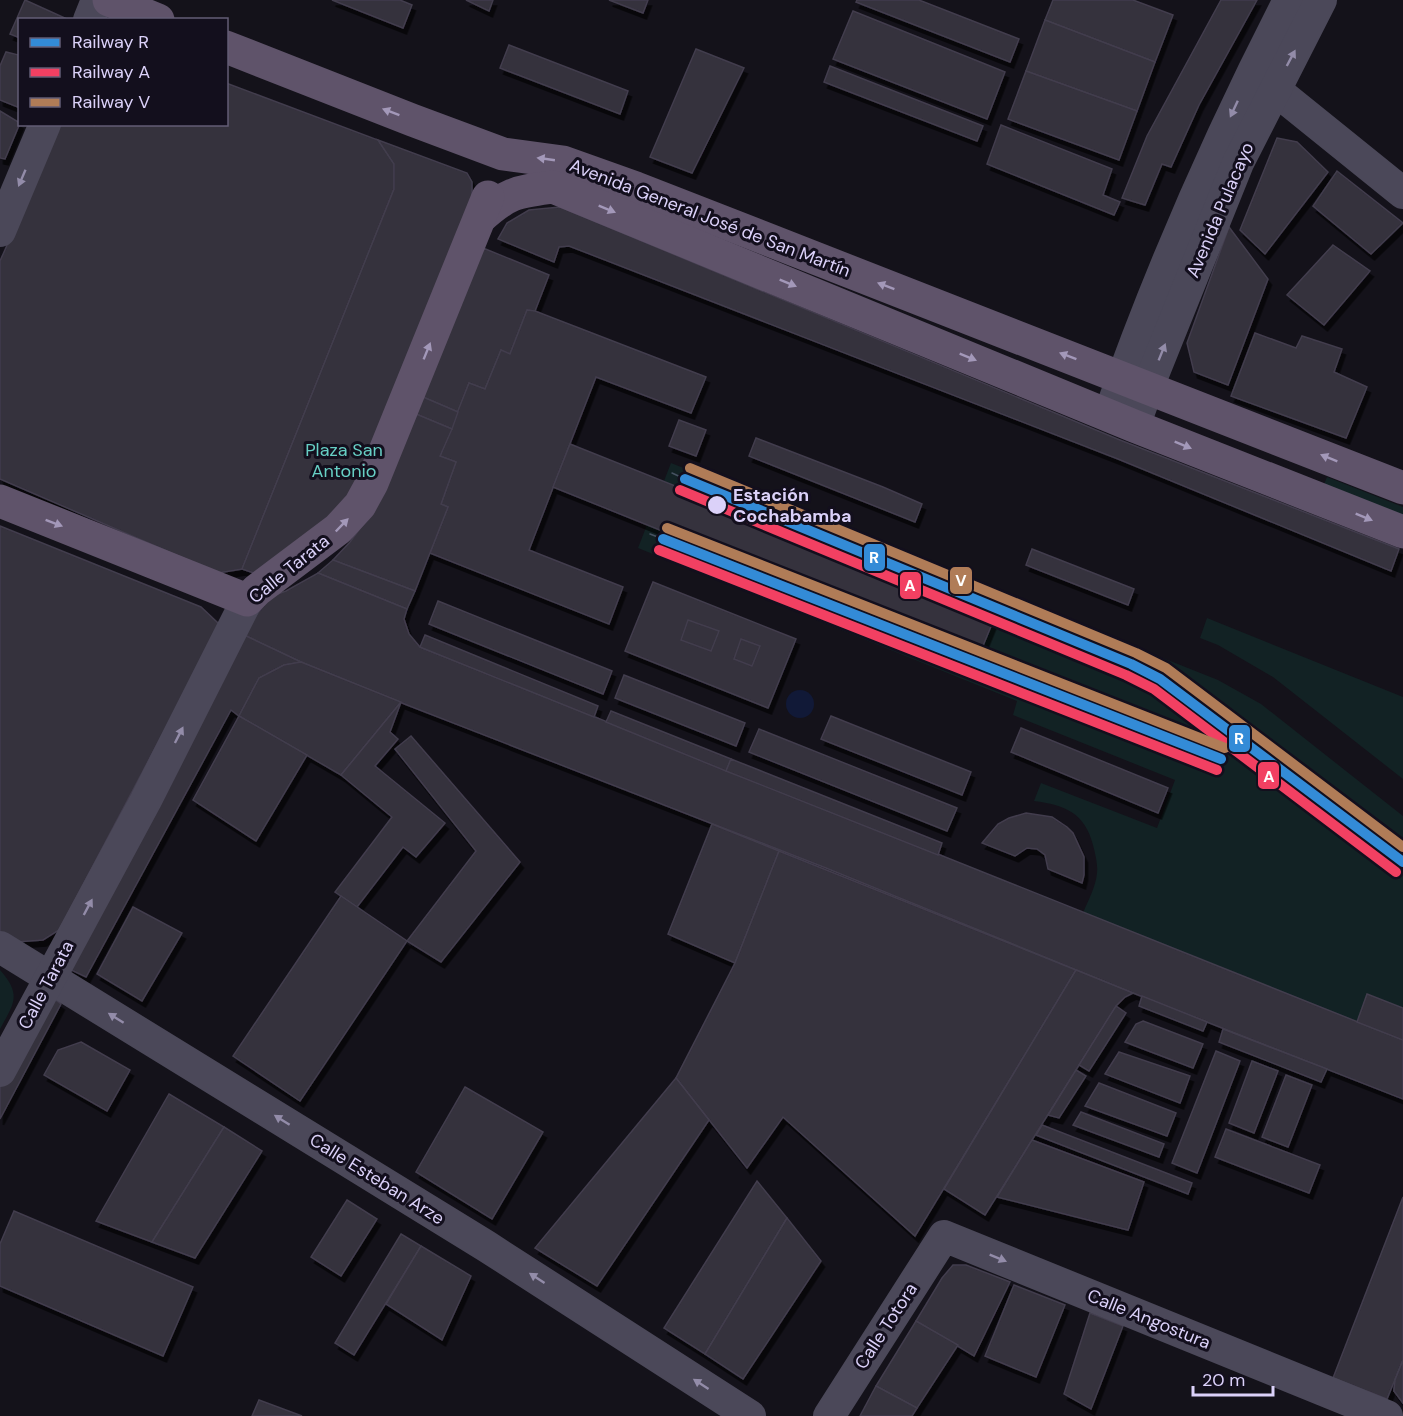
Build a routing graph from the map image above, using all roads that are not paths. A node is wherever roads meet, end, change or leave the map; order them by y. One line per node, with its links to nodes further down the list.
1 (97, 0): 5 (street)
2 (109, 0): 6 (main road)
3 (1289, 0): 14 (street, Avenida Pulacayo, one-way to 14)
4 (1321, 0): 8 (street, Avenida Pulacayo, one-way to 4)
5 (89, 18)
6 (153, 18)
7 (228, 48): 10 (main road, Avenida General José de San Martín, one-way to 7)
8 (1274, 89): 11 (street); 14 (street, Avenida Pulacayo, one-way to 8)
9 (44, 126): 13 (street, one-way to 13)
10 (503, 154): 12 (main road, Calle Tarata); 14 (main road, Avenida General José de San Martín, one-way to 10)
11 (1402, 190)
12 (481, 217): 15 (main road, Avenida General José de San Martín, one-way to 15); 19 (main road, Calle Tarata, one-way to 12)
13 (0, 231)
14 (1135, 382): 15 (street, Avenida Pulacayo); 16 (main road, Avenida General José de San Martín, one-way to 14)
15 (1122, 421): 18 (main road, Avenida General José de San Martín, one-way to 18)
16 (1403, 488)
17 (0, 501): 19 (main road, one-way to 19)
18 (1403, 532)
19 (247, 600): 21 (street, Calle Tarata, one-way to 19)
20 (0, 947): 21 (street, Calle Esteban Arze)
21 (50, 977): 22 (street, Calle Tarata); 25 (street, Calle Esteban Arze, one-way to 21)
22 (0, 1071)
23 (944, 1236): 24 (street, Calle Angostura, one-way to 24); 26 (street, Calle Totora)
24 (1356, 1410): 27 (street, Calle Angostura)
25 (750, 1416)
26 (829, 1416)
27 (1387, 1416)

